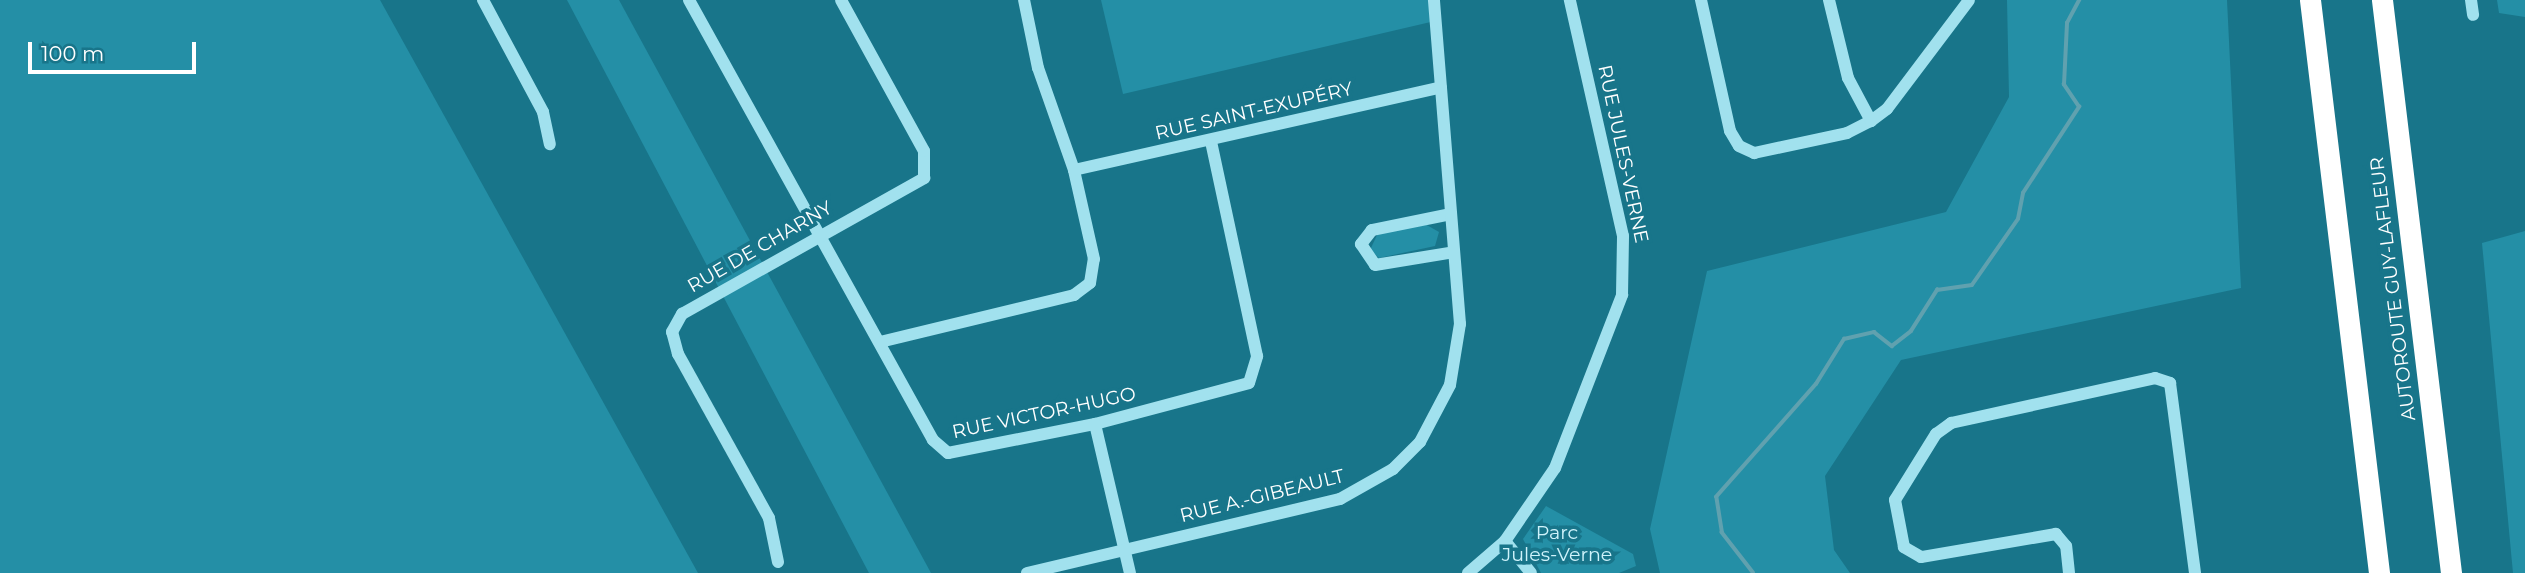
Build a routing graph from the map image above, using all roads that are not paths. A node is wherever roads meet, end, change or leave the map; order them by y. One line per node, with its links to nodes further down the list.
1 (483, 0): 17 (street)
2 (689, 0): 20 (street, RUE VICTOR-HUGO)
3 (841, 0): 20 (street, RUE DE CHARNY)
4 (1024, 0): 18 (street)
5 (1434, 0): 14 (street, RUE A.-GIBEAULT)
6 (1570, 0): 24 (street, RUE JULES-VERNE)
7 (1701, 0): 15 (street)
8 (1829, 0): 15 (street)
9 (1969, 0): 15 (street)
10 (2310, 0): 33 (highway)
11 (2382, 0): 34 (highway, AUTOROUTE GUY-LAFLEUR)
12 (2471, 0): 13 (street)
13 (2473, 15)
14 (1441, 87): 16 (street, RUE SAINT-EXUPÉRY); 19 (street, RUE A.-GIBEAULT)
15 (1871, 121)
16 (1211, 141): 18 (street, RUE SAINT-EXUPÉRY); 23 (street, RUE VICTOR-HUGO)
17 (550, 144)
18 (1074, 170): 22 (street)
19 (1451, 214): 21 (street, RUE A.-GIBEAULT); 21 (street)
20 (820, 234): 22 (street, RUE VICTOR-HUGO); 26 (street, RUE DE CHARNY)
21 (1454, 252): 25 (street, RUE A.-GIBEAULT)
22 (880, 342): 23 (street, RUE VICTOR-HUGO)
23 (1095, 424): 25 (street)
24 (1505, 541): 29 (street, RUE JULES-VERNE); 30 (street)
25 (1125, 550): 27 (street, RUE A.-GIBEAULT); 28 (street)
26 (778, 562)
27 (1027, 573)
28 (1130, 573)
29 (1468, 573)
30 (1531, 573)
31 (2069, 573): 32 (street)
32 (2195, 573)
33 (2379, 573)
34 (2451, 573)

